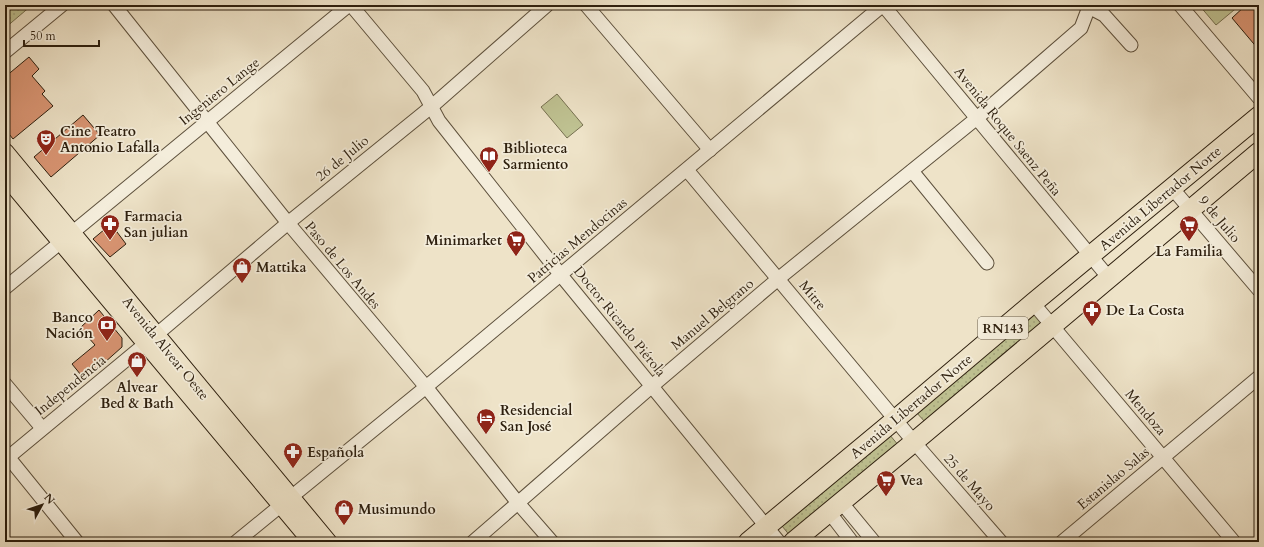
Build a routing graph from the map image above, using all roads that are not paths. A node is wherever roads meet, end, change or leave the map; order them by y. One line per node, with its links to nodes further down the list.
1 (62, 5): 10 (street)
2 (114, 5): 15 (street, Paso de Los Andes)
3 (350, 5): 12 (street, Doctor Ricardo Piérola); 15 (street, Ingeniero Lange)
4 (547, 5): 12 (street, 26 de Julio)
5 (586, 5): 16 (street)
6 (883, 5): 14 (street, Avenida Roque Saenz Peña); 16 (street, Patricias Mendocinas)
7 (1180, 5): 11 (street)
8 (1087, 6): 9 (street); 14 (street, Manuel Belgrano)
9 (1131, 45)
10 (5, 52)
11 (1259, 98)
12 (431, 106): 24 (street, 26 de Julio); 28 (street, Doctor Ricardo Piérola)
13 (1259, 116): 22 (highway, Avenida Libertador Norte / RN143)
14 (977, 118): 20 (street, Manuel Belgrano); 26 (street, Avenida Roque Saenz Peña)
15 (207, 121): 24 (street, Paso de Los Andes); 25 (street, Ingeniero Lange)
16 (710, 150): 19 (street, Patricias Mendocinas)
17 (5, 152): 25 (main road, Avenida Alvear Oeste)
18 (1259, 152): 23 (highway, Avenida Libertador Norte / RN143)
19 (687, 170): 28 (street, Patricias Mendocinas); 30 (street, Mitre)
20 (912, 170): 27 (street); 30 (street, Manuel Belgrano)
21 (5, 175): 25 (main road, Avenida Alvear Oeste)
22 (1172, 188): 23 (street, 9 de Julio); 26 (highway, Avenida Libertador Norte / RN143)
23 (1190, 209): 29 (highway, Avenida Libertador Norte / RN143); 32 (street, 9 de Julio)
24 (288, 223): 35 (street, 26 de Julio); 39 (street, Paso de Los Andes)
25 (67, 238): 31 (street, Ingeniero Lange); 35 (main road, Avenida Alvear Oeste)
26 (1090, 256): 29 (street, Avenida Roque Saenz Peña); 33 (highway, Avenida Libertador Norte / RN143)
27 (987, 263)
28 (560, 274): 38 (street, Doctor Ricardo Piérola); 39 (street, Patricias Mendocinas)
29 (1109, 278): 34 (highway, Avenida Libertador Norte / RN143)
30 (778, 279): 38 (street, Manuel Belgrano); 40 (street, Mitre)
31 (5, 288)
32 (1259, 290)
33 (1033, 303): 34 (street, Mendoza); 40 (highway, Avenida Libertador Norte / RN143)
34 (1052, 326): 42 (highway, Avenida Libertador Norte / RN143); 44 (street, Mendoza)
35 (151, 339): 41 (street, Independencia); 45 (main road, Avenida Alvear Oeste)
36 (1259, 376): 44 (street, Estanislao Salas)
37 (5, 384): 41 (street)
38 (652, 386): 46 (street, Manuel Belgrano); 48 (street, Doctor Ricardo Piérola)
39 (426, 388): 45 (street, Patricias Mendocinas); 46 (street, Paso de Los Andes)
40 (896, 419): 42 (street, Mitre); 48 (highway, Avenida Libertador Norte / RN143)
41 (42, 428): 43 (street, Independencia)
42 (914, 442): 47 (highway, Avenida Libertador Norte / RN143); 60 (street, 25 de Mayo)
43 (6, 457): 49 (street)
44 (1163, 457): 61 (street, Estanislao Salas); 62 (street, Mendoza)
45 (287, 502): 50 (street, Patricias Mendocinas); 51 (main road, Avenida Alvear Oeste); 52 (main road, Avenida Alvear Oeste)
46 (518, 503): 53 (street, Manuel Belgrano); 54 (street, Paso de Los Andes)
47 (835, 507): 57 (highway, Avenida Libertador Norte / RN143); 58 (street); 59 (street)
48 (766, 527): 55 (highway, Avenida Libertador Norte / RN143); 56 (street, Doctor Ricardo Piérola)
49 (78, 542)
50 (236, 542)
51 (312, 542)
52 (328, 542)
53 (473, 542)
54 (552, 542)
55 (748, 542)
56 (779, 542)
57 (793, 542)
58 (852, 542)
59 (874, 542)
60 (1001, 542)
61 (1062, 542)
62 (1234, 542)

